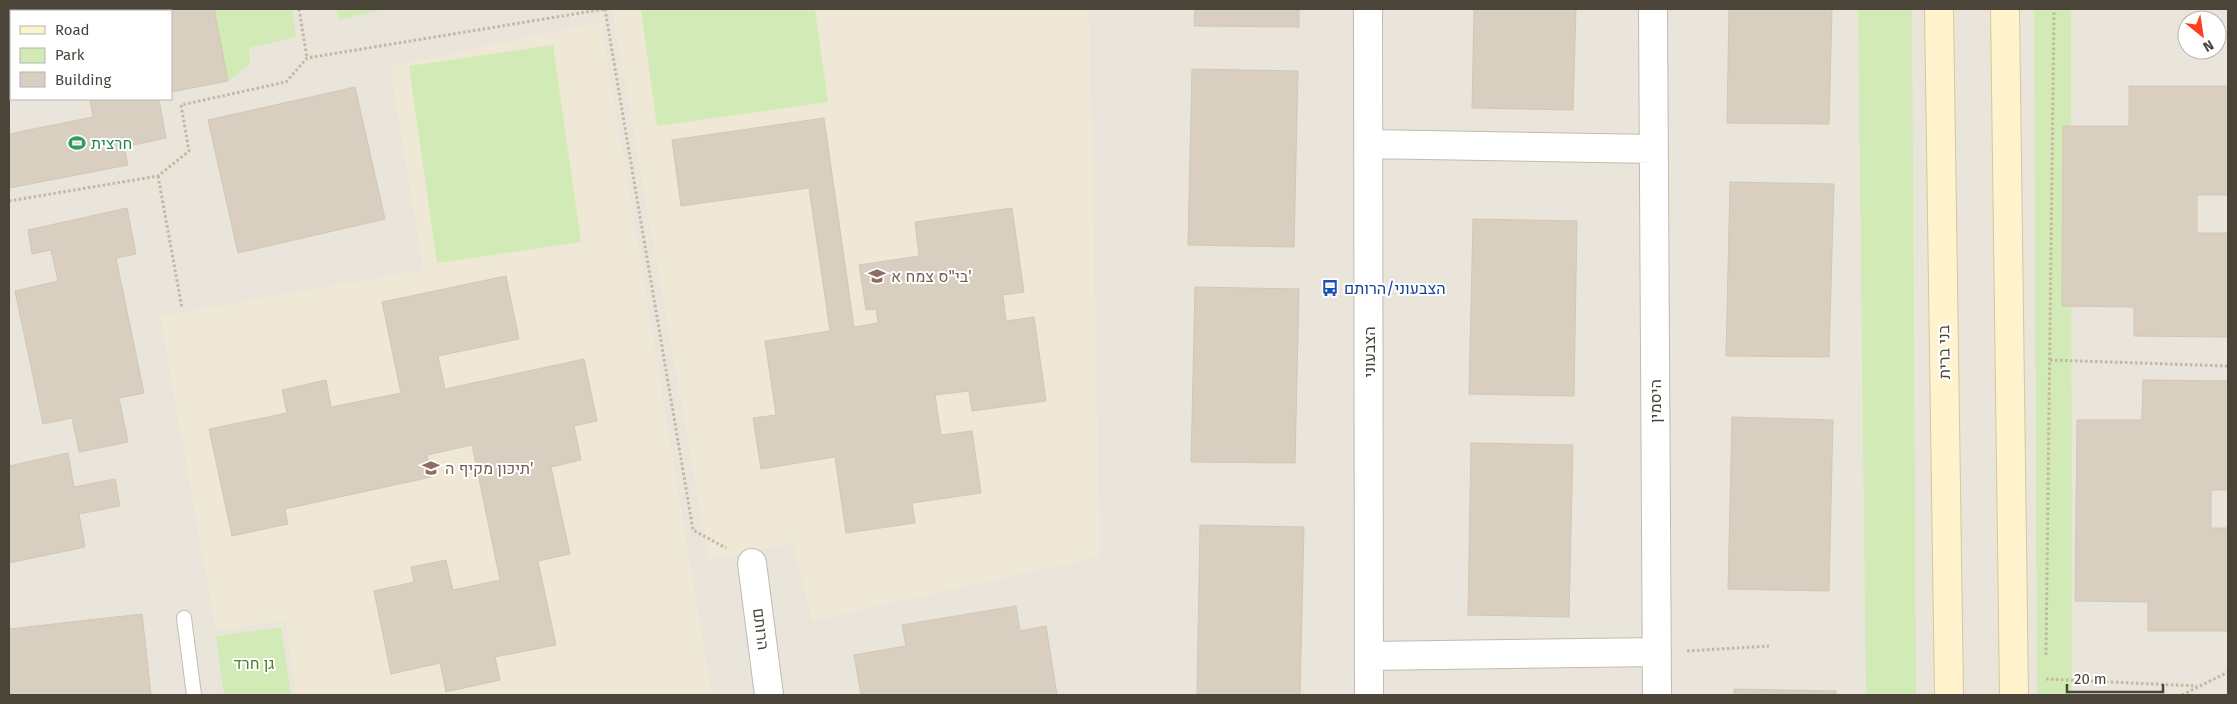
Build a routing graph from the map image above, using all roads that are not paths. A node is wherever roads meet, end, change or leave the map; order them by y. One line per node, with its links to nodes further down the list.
1 (1368, 9): 5 (street, הצבעוני)
2 (1652, 9): 6 (street, היסמין)
3 (1939, 9): 15 (main road, בני ברית)
4 (2005, 9): 16 (main road)
5 (1368, 144): 6 (street); 10 (street, הצבעוני)
6 (1654, 149): 9 (street, היסמין)
7 (752, 563): 12 (street, הרותם)
8 (184, 618): 11 (lane)
9 (1656, 652): 10 (street); 14 (street, היסמין)
10 (1370, 656): 13 (street, הצבעוני)
11 (194, 695)
12 (769, 695)
13 (1369, 695)
14 (1657, 695)
15 (1949, 695)
16 (2014, 695)

